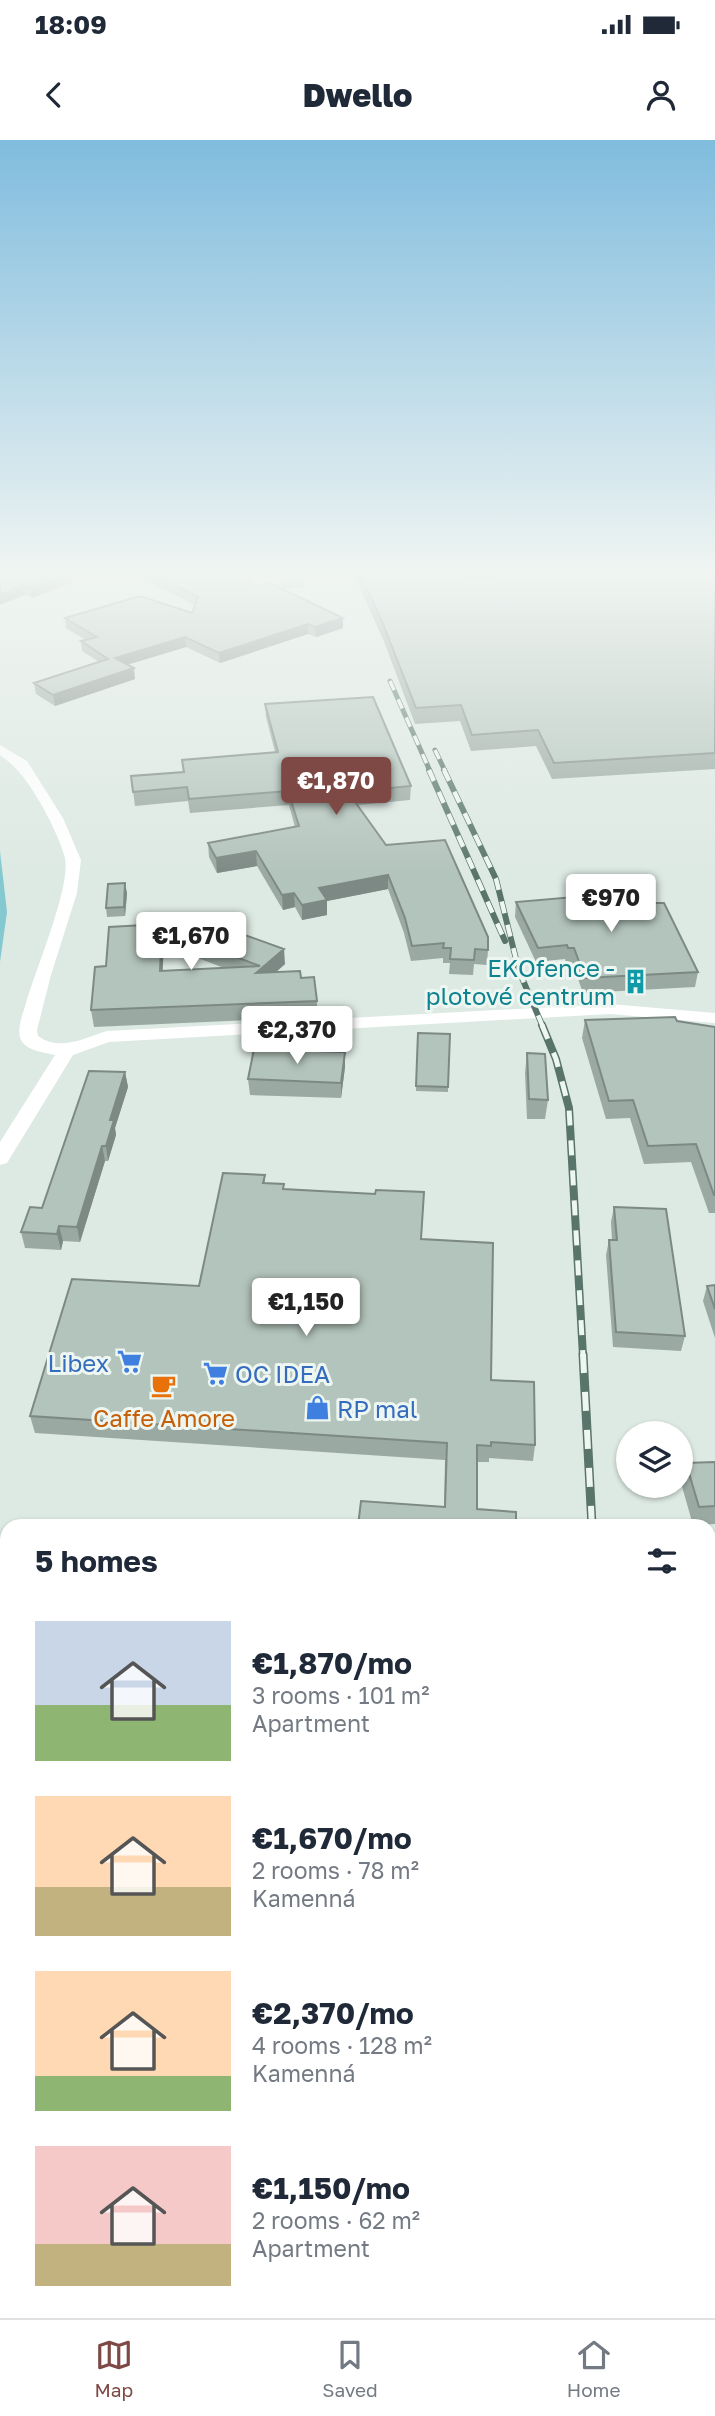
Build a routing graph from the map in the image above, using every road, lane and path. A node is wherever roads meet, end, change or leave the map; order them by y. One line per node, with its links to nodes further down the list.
1 (0, 749): 3 (street)
2 (715, 1018): 3 (street)
3 (65, 1051): 4 (street)
4 (0, 1158)

